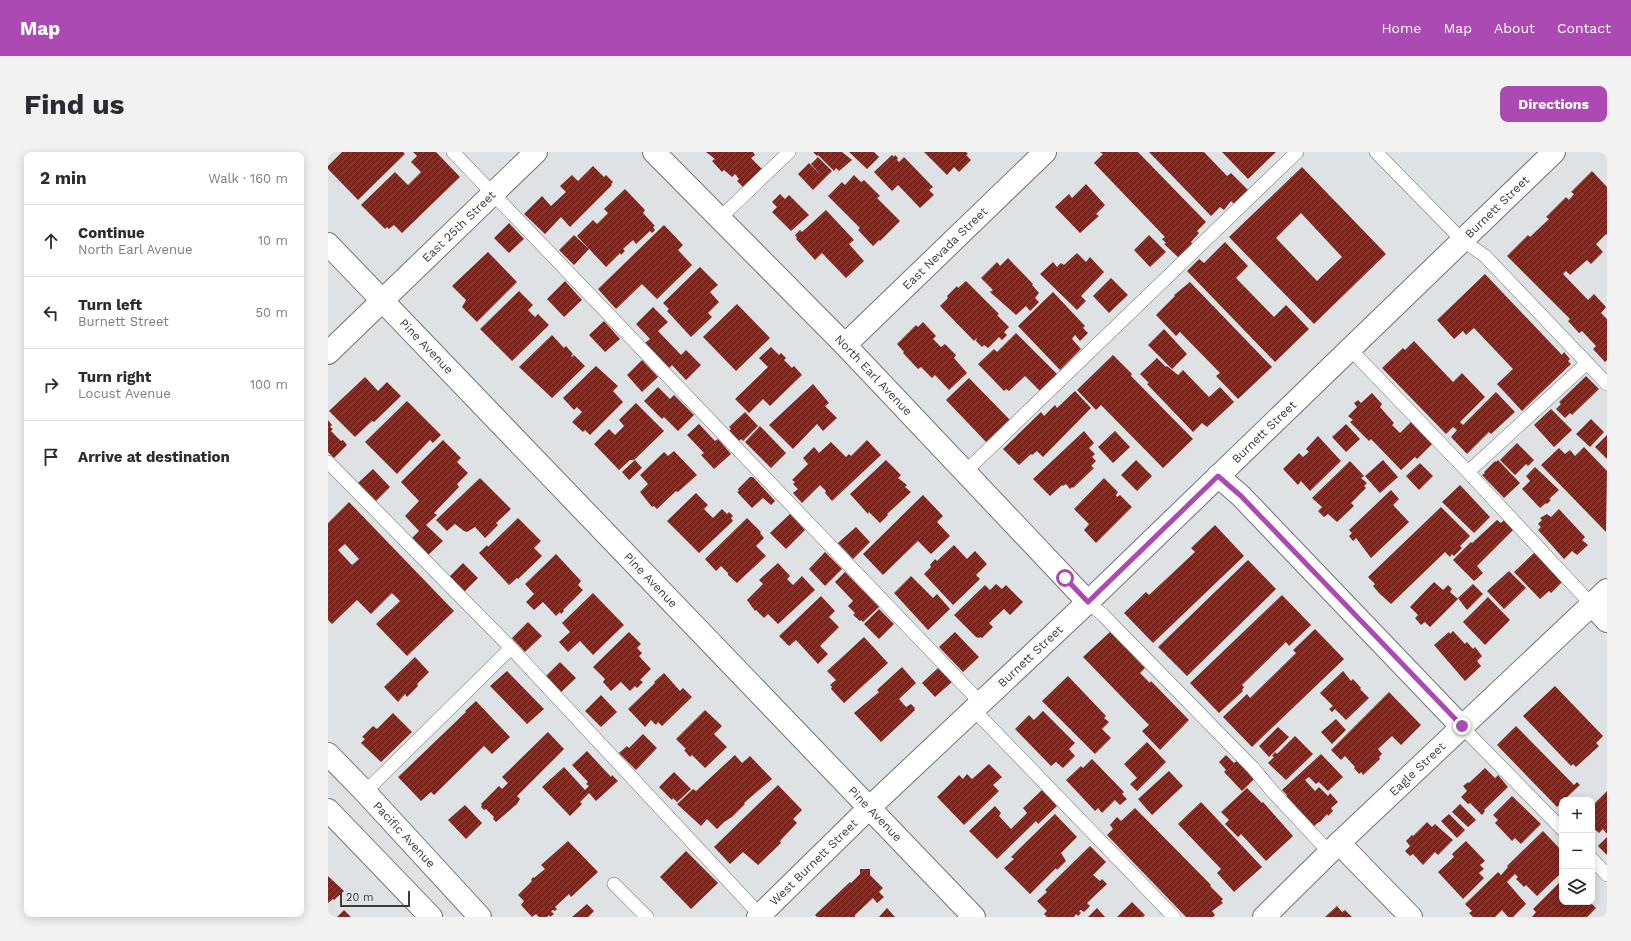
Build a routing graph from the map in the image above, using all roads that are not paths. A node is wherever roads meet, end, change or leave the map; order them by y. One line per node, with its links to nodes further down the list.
1 (453, 152): 9 (lane)
2 (536, 152): 9 (street, East 25th Street)
3 (654, 152): 10 (street, North Earl Avenue)
4 (789, 152): 10 (lane)
5 (1045, 152): 14 (street, East Nevada Street)
6 (1297, 152): 20 (lane)
7 (1376, 152): 11 (lane)
8 (1554, 152): 11 (street, Burnett Street)
9 (492, 193): 13 (street, East 25th Street); 27 (lane)
10 (720, 218): 14 (street, North Earl Avenue)
11 (1462, 240): 15 (street, Burnett Street); 17 (lane)
12 (328, 244): 13 (street, Pine Avenue)
13 (382, 301): 16 (street, East 25th Street); 31 (street, Pine Avenue)
14 (844, 345): 20 (street, North Earl Avenue)
15 (1350, 349): 21 (lane); 22 (street, Burnett Street)
16 (328, 353)
17 (1586, 363): 18 (lane); 21 (lane)
18 (1607, 384)
19 (328, 462): 26 (lane)
20 (964, 472): 24 (street, North Earl Avenue)
21 (1468, 472): 23 (lane)
22 (1218, 476): 24 (street, Burnett Street); 28 (street)
23 (1599, 598): 25 (street); 28 (street, Eagle Street)
24 (1088, 602): 27 (street, Burnett Street); 34 (lane)
25 (1607, 622)
26 (511, 648): 30 (lane); 38 (lane)
27 (977, 707): 31 (street, Burnett Street); 43 (lane)
28 (1462, 726): 33 (lane); 34 (street, Eagle Street)
29 (328, 754): 30 (street, Pacific Avenue)
30 (365, 792): 40 (street, Pacific Avenue)
31 (869, 808): 38 (street, West Burnett Street); 42 (street, Pine Avenue)
32 (328, 810): 39 (street)
33 (1559, 826)
34 (1334, 848): 44 (street, Eagle Street); 45 (street)
35 (1595, 862): 36 (lane)
36 (1607, 875)
37 (614, 884): 41 (lane)
38 (759, 916)
39 (431, 917)
40 (480, 917)
41 (647, 917)
42 (974, 917)
43 (1174, 917)
44 (1264, 917)
45 (1411, 917)

